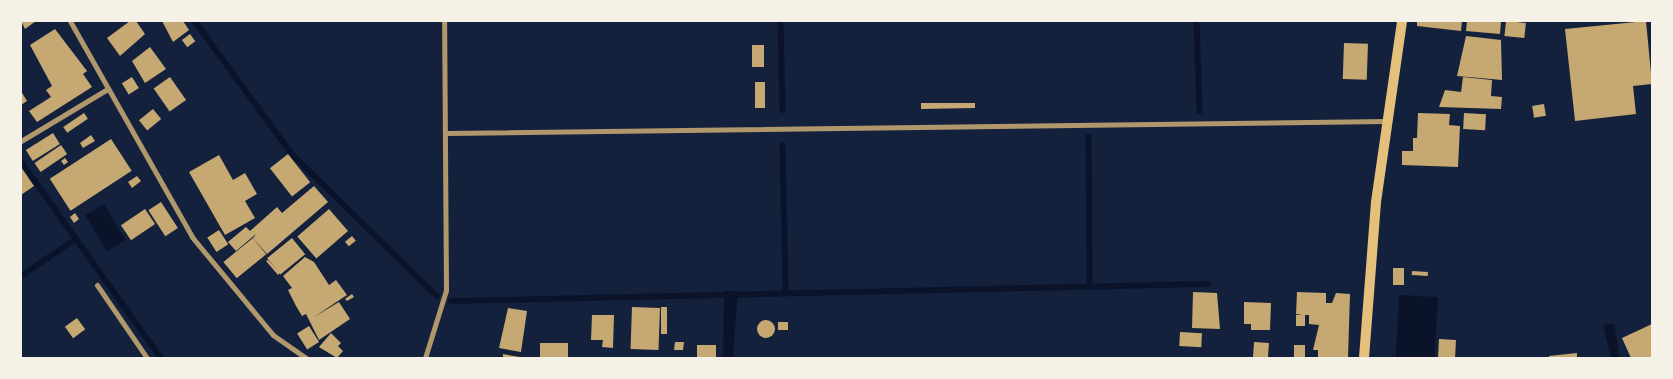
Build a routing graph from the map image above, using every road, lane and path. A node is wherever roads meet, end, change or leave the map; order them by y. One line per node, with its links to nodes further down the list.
1 (70, 21): 4 (street)
2 (444, 21): 6 (street)
3 (1402, 21): 5 (main road)
4 (106, 90): 7 (street); 10 (street)
5 (1387, 121): 6 (street); 12 (main road)
6 (448, 133): 11 (street)
7 (21, 141)
8 (97, 285): 9 (street)
9 (147, 358)
10 (306, 358)
11 (425, 358)
12 (1364, 358)

